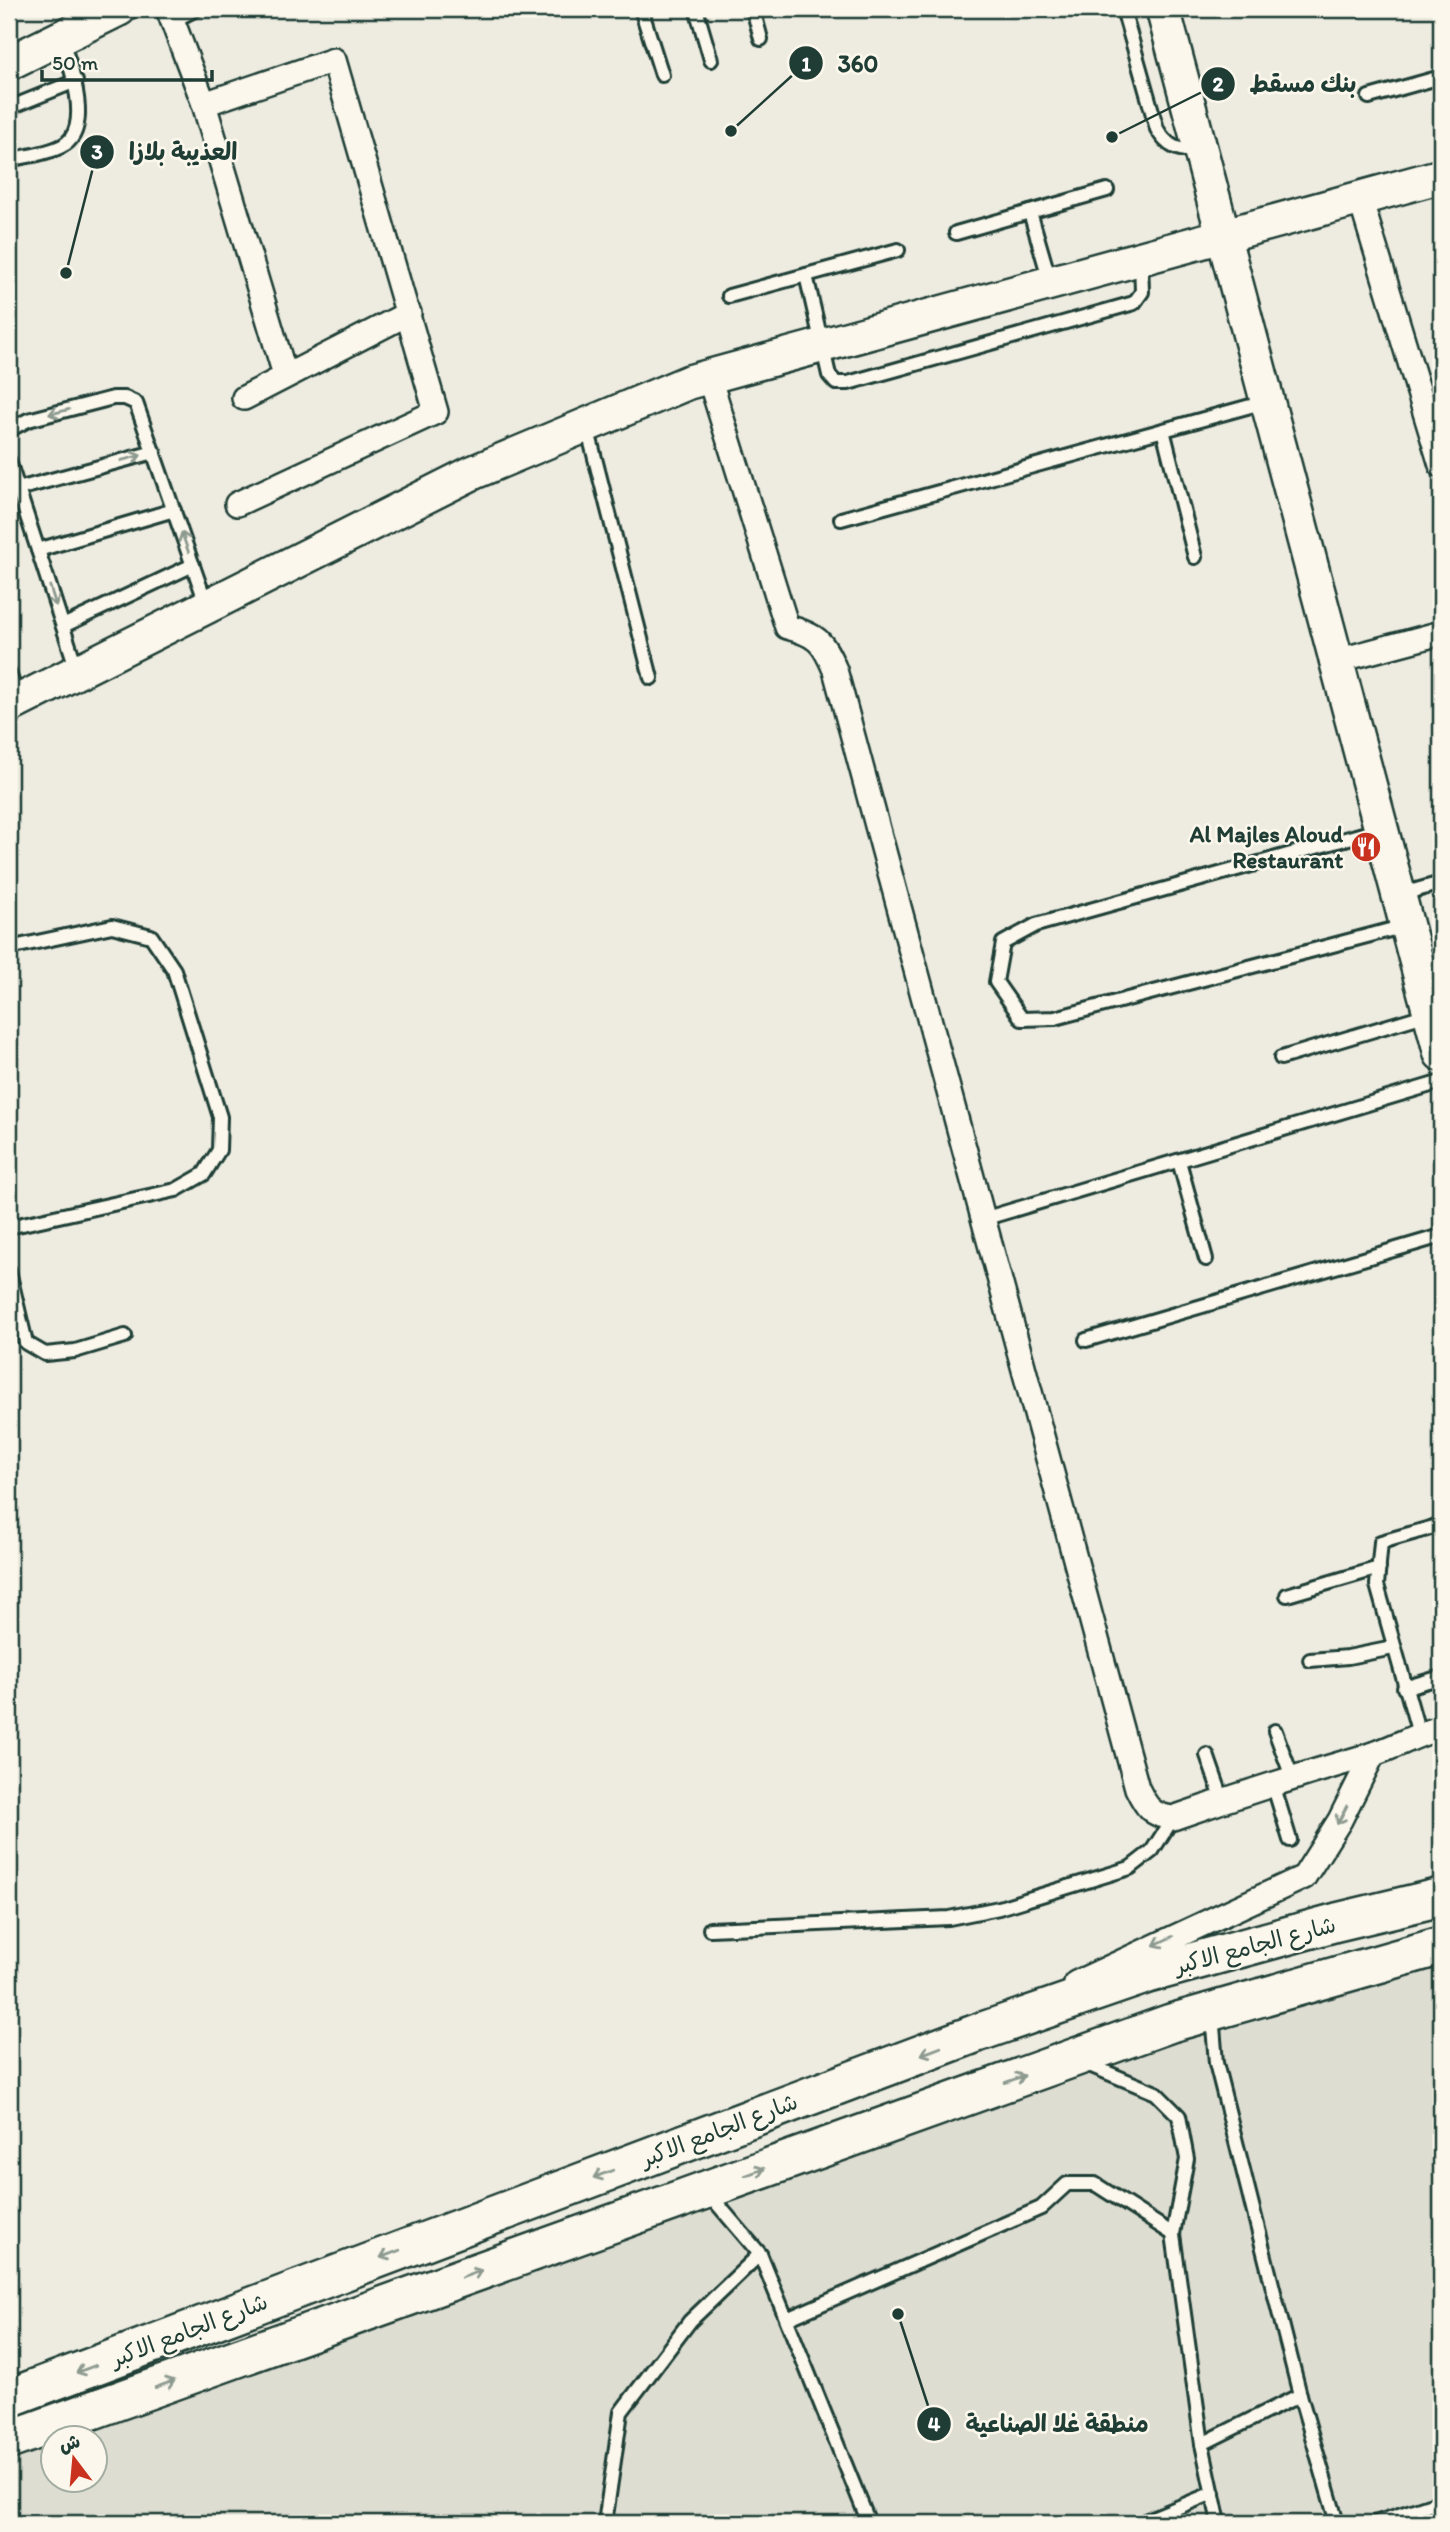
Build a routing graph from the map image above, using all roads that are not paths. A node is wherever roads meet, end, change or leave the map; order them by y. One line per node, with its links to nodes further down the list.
1 (119, 9): 9 (street)
2 (196, 9): 8 (lane)
3 (640, 9): 13 (lane)
4 (696, 9): 11 (lane)
5 (753, 9): 10 (lane)
6 (1123, 9): 19 (lane)
7 (1163, 9): 19 (street)
8 (170, 15): 17 (street)
9 (61, 39): 12 (street); 15 (lane)
10 (761, 39)
11 (710, 60)
12 (9, 63)
13 (662, 75)
14 (1441, 77): 16 (lane)
15 (76, 81): 18 (lane); 20 (lane)
16 (1369, 97)
17 (204, 104): 32 (street); 34 (street)
18 (9, 108)
19 (1201, 152): 26 (street)
20 (9, 160)
21 (1441, 176): 23 (street)
22 (1107, 190): 24 (lane)
23 (1360, 198): 26 (street); 43 (street)
24 (1031, 212): 25 (lane); 30 (lane)
25 (956, 233)
26 (1223, 234): 28 (street); 37 (street)
27 (898, 250): 29 (lane)
28 (1141, 256): 30 (street); 33 (lane)
29 (806, 275): 31 (lane); 33 (lane)
30 (1050, 282): 33 (street)
31 (729, 296)
32 (409, 313): 34 (street); 45 (street)
33 (822, 345): 35 (street)
34 (285, 374): 36 (street)
35 (709, 377): 38 (street); 67 (street)
36 (244, 398)
37 (1267, 401): 40 (lane); 54 (street)
38 (587, 425): 51 (street); 56 (lane)
39 (9, 430): 41 (lane, one-way to 39)
40 (1163, 430): 47 (lane); 49 (lane)
41 (154, 452): 44 (lane, one-way to 41); 46 (lane)
42 (9, 461): 44 (lane)
43 (1441, 465)
44 (18, 489): 48 (lane)
45 (237, 504)
46 (174, 510): 48 (lane); 50 (lane, one-way to 46)
47 (841, 519)
48 (38, 550): 52 (lane, one-way to 52)
49 (1195, 557)
50 (193, 565): 51 (lane); 52 (lane)
51 (207, 607): 55 (street)
52 (63, 626): 55 (lane)
53 (1441, 633): 54 (street)
54 (1336, 661): 58 (street)
55 (78, 672): 57 (street)
56 (651, 678)
57 (12, 694)
58 (1381, 828): 60 (street); 60 (lane)
59 (1441, 883): 60 (lane)
60 (1403, 910): 62 (street)
61 (9, 948): 68 (lane)
62 (1430, 1013): 63 (street); 64 (lane)
63 (1441, 1054)
64 (1280, 1058)
65 (1441, 1082): 66 (lane)
66 (1180, 1161): 67 (lane); 70 (lane)
67 (983, 1219): 87 (street)
68 (9, 1227)
69 (1441, 1236): 73 (lane)
70 (1206, 1259)
71 (9, 1271): 72 (lane)
72 (125, 1336)
73 (1086, 1340)
74 (1441, 1525): 75 (lane)
75 (1378, 1568): 76 (lane); 77 (lane)
76 (1287, 1595)
77 (1393, 1648): 78 (lane); 80 (lane)
78 (1310, 1660)
79 (1441, 1677): 80 (lane)
80 (1404, 1688): 82 (lane)
81 (1275, 1731): 85 (lane)
82 (1430, 1731): 83 (street)
83 (1373, 1754): 85 (street); 95 (street, one-way to 95)
84 (1207, 1755): 86 (lane)
85 (1283, 1781): 86 (street); 88 (lane)
86 (1223, 1801): 87 (street)
87 (1173, 1818): 92 (lane)
88 (1290, 1840)
89 (1441, 1884): 91 (street)
90 (1441, 1897): 91 (main road, شارع الجامع الاكبر)
91 (1366, 1916): 95 (main road, شارع الجامع الاكبر)
92 (710, 1929)
93 (1432, 1950): 94 (main road, شارع الجامع الاكبر)
94 (1212, 2012): 96 (main road, شارع الجامع الاكبر); 101 (lane)
95 (977, 2033): 102 (main road, شارع الجامع الاكبر, one-way to 102)
96 (1072, 2058): 97 (main road, شارع الجامع الاكبر, one-way to 96); 98 (lane)
97 (706, 2190): 99 (lane); 103 (main road, شارع الجامع الاكبر, one-way to 97)
98 (1173, 2234): 100 (lane); 104 (lane)
99 (760, 2254): 100 (lane); 107 (lane)
100 (786, 2319): 108 (lane)
101 (1300, 2395): 104 (lane); 111 (lane)
102 (9, 2398)
103 (9, 2440)
104 (1202, 2444): 105 (lane)
105 (1213, 2493): 109 (lane); 110 (lane)
106 (1441, 2501): 112 (lane)
107 (605, 2523)
108 (869, 2523)
109 (1140, 2523)
110 (1219, 2523)
111 (1337, 2523)
112 (1375, 2523)

